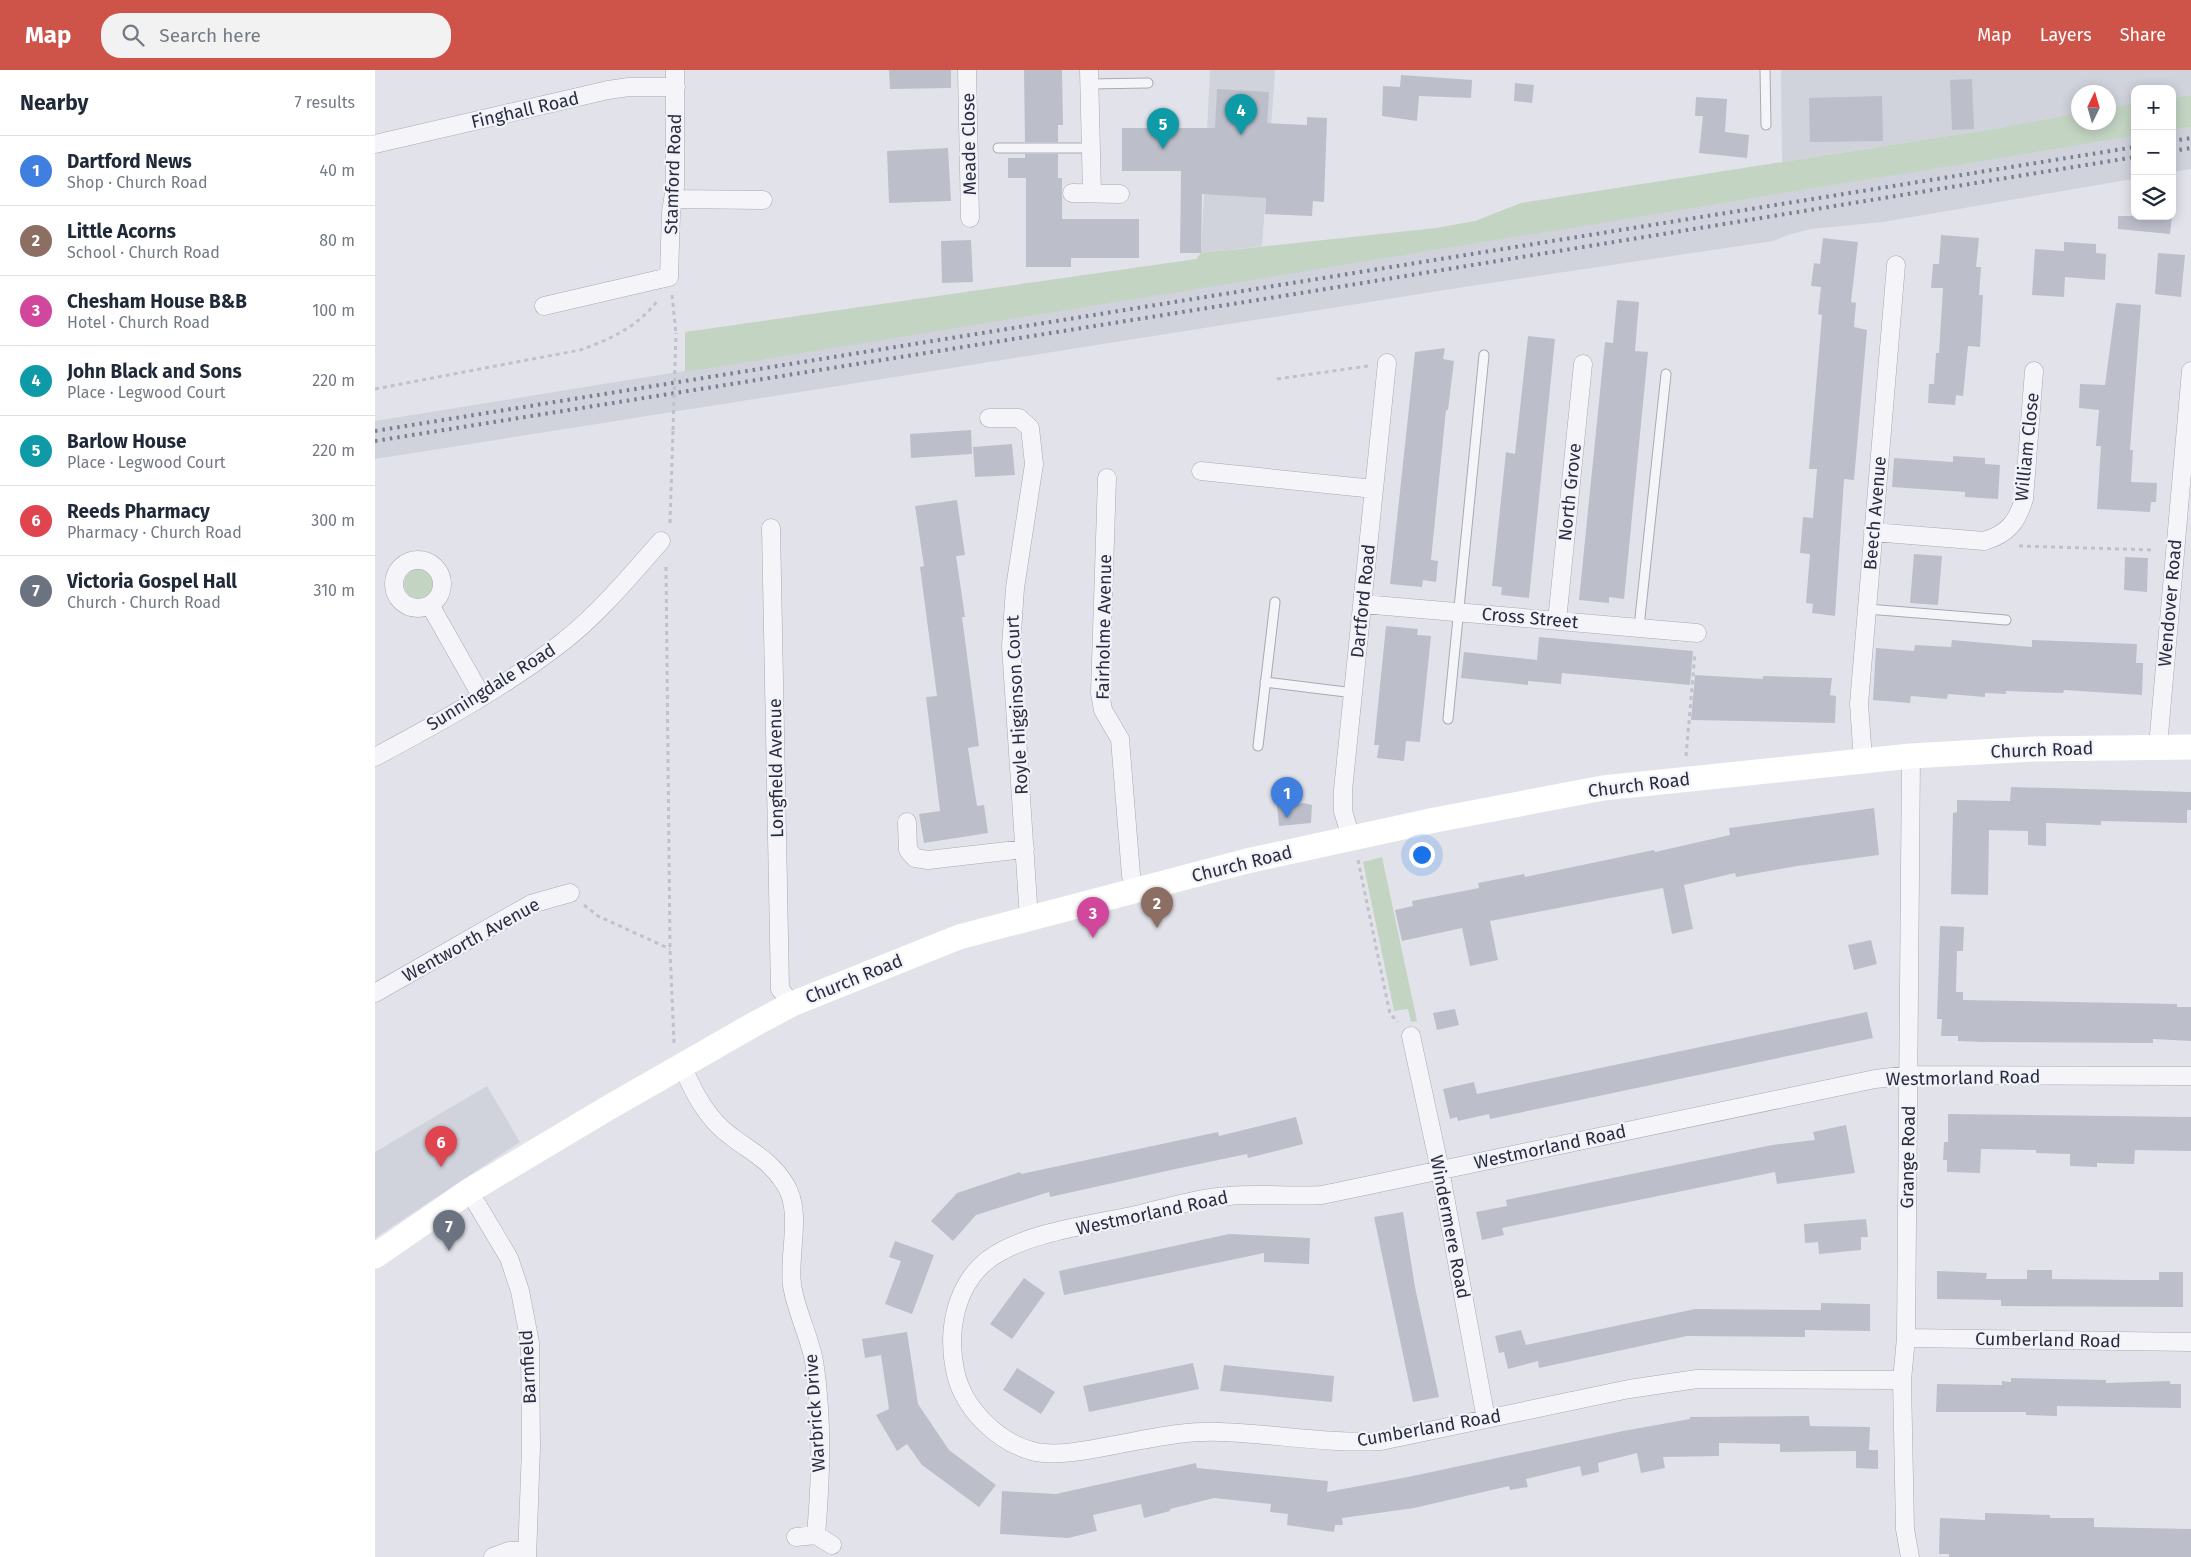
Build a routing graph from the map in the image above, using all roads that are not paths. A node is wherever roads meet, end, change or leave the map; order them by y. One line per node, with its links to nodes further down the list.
1 (967, 70): 15 (street, Meade Close)
2 (1765, 70): 6 (lane)
3 (1089, 77): 5 (lane); 9 (street)
4 (675, 78): 7 (street, Finghall Road); 13 (street, Stamford Road)
5 (1148, 83)
6 (1766, 125)
7 (375, 144)
8 (998, 148): 9 (lane)
9 (1091, 148): 11 (street)
10 (1072, 193): 11 (street)
11 (1092, 193): 12 (street)
12 (1119, 194)
13 (673, 199): 14 (street); 17 (street, Stamford Road)
14 (763, 200)
15 (970, 218)
16 (1895, 265): 30 (street, Beech Avenue)
17 (544, 306)
18 (1484, 355): 36 (lane)
19 (1387, 363): 28 (street, Dartford Road)
20 (1583, 364): 38 (street, North Grove)
21 (2034, 371): 30 (street, William Close)
22 (2191, 371): 26 (street, Wendover Road)
23 (1666, 374): 39 (lane)
24 (989, 418): 53 (street, Royle Higginson Court)
25 (1201, 470): 28 (street)
26 (2186, 471): 46 (street, Wendover Road)
27 (1107, 478): 54 (street, Fairholme Avenue)
28 (1374, 489): 33 (street, Dartford Road)
29 (771, 528): 58 (street, Longfield Avenue)
30 (1873, 532): 35 (street, Beech Avenue)
31 (663, 549): 43 (street, Sunningdale Road)
32 (1275, 602): 41 (lane)
33 (1363, 604): 36 (street, Cross Street); 42 (street, Dartford Road)
34 (430, 605): 43 (street)
35 (1867, 609): 37 (lane); 50 (street, Beech Avenue)
36 (1460, 612): 38 (street, Cross Street); 44 (lane)
37 (2006, 620)
38 (1557, 621): 39 (street, Cross Street)
39 (1639, 628): 40 (street, Cross Street)
40 (1697, 632)
41 (1265, 682): 42 (lane); 45 (lane)
42 (1354, 693): 52 (street, Dartford Road)
43 (482, 697): 49 (street, Sunningdale Road)
44 (1448, 719)
45 (1258, 746)
46 (2158, 746): 47 (main road, Church Road); 48 (main road, Church Road)
47 (2191, 747)
48 (1911, 756): 50 (main road, Church Road); 61 (street, Grange Road)
49 (375, 757)
50 (1863, 760): 52 (main road, Church Road)
51 (907, 822): 53 (street)
52 (1351, 838): 54 (main road, Church Road)
53 (1025, 849): 56 (street, Royle Higginson Court)
54 (1136, 891): 56 (main road, Church Road)
55 (570, 893): 57 (street, Wentworth Avenue)
56 (1029, 919): 58 (main road, Church Road)
57 (375, 993)
58 (792, 1004): 60 (main road, Church Road)
59 (1411, 1036): 63 (street, Windermere Road)
60 (683, 1067): 64 (main road, Church Road); 71 (street, Warbrick Drive)
61 (1909, 1075): 62 (street, Westmorland Road); 63 (street, Westmorland Road); 67 (street, Grange Road)
62 (2191, 1076)
63 (1439, 1170): 66 (street, Westmorland Road); 70 (street, Windermere Road)
64 (469, 1191): 65 (main road, Church Road); 74 (street, Barnfield)
65 (375, 1256)
66 (954, 1322): 70 (street, Cumberland Road)
67 (1906, 1338): 68 (street, Cumberland Road); 69 (street, Grange Road)
68 (2191, 1342)
69 (1902, 1380): 70 (street, Cumberland Road); 76 (street, Grange Road)
70 (1487, 1419)
71 (816, 1535): 72 (street); 73 (street)
72 (796, 1537)
73 (832, 1545)
74 (527, 1554): 75 (street)
75 (493, 1557)
76 (1910, 1557)

